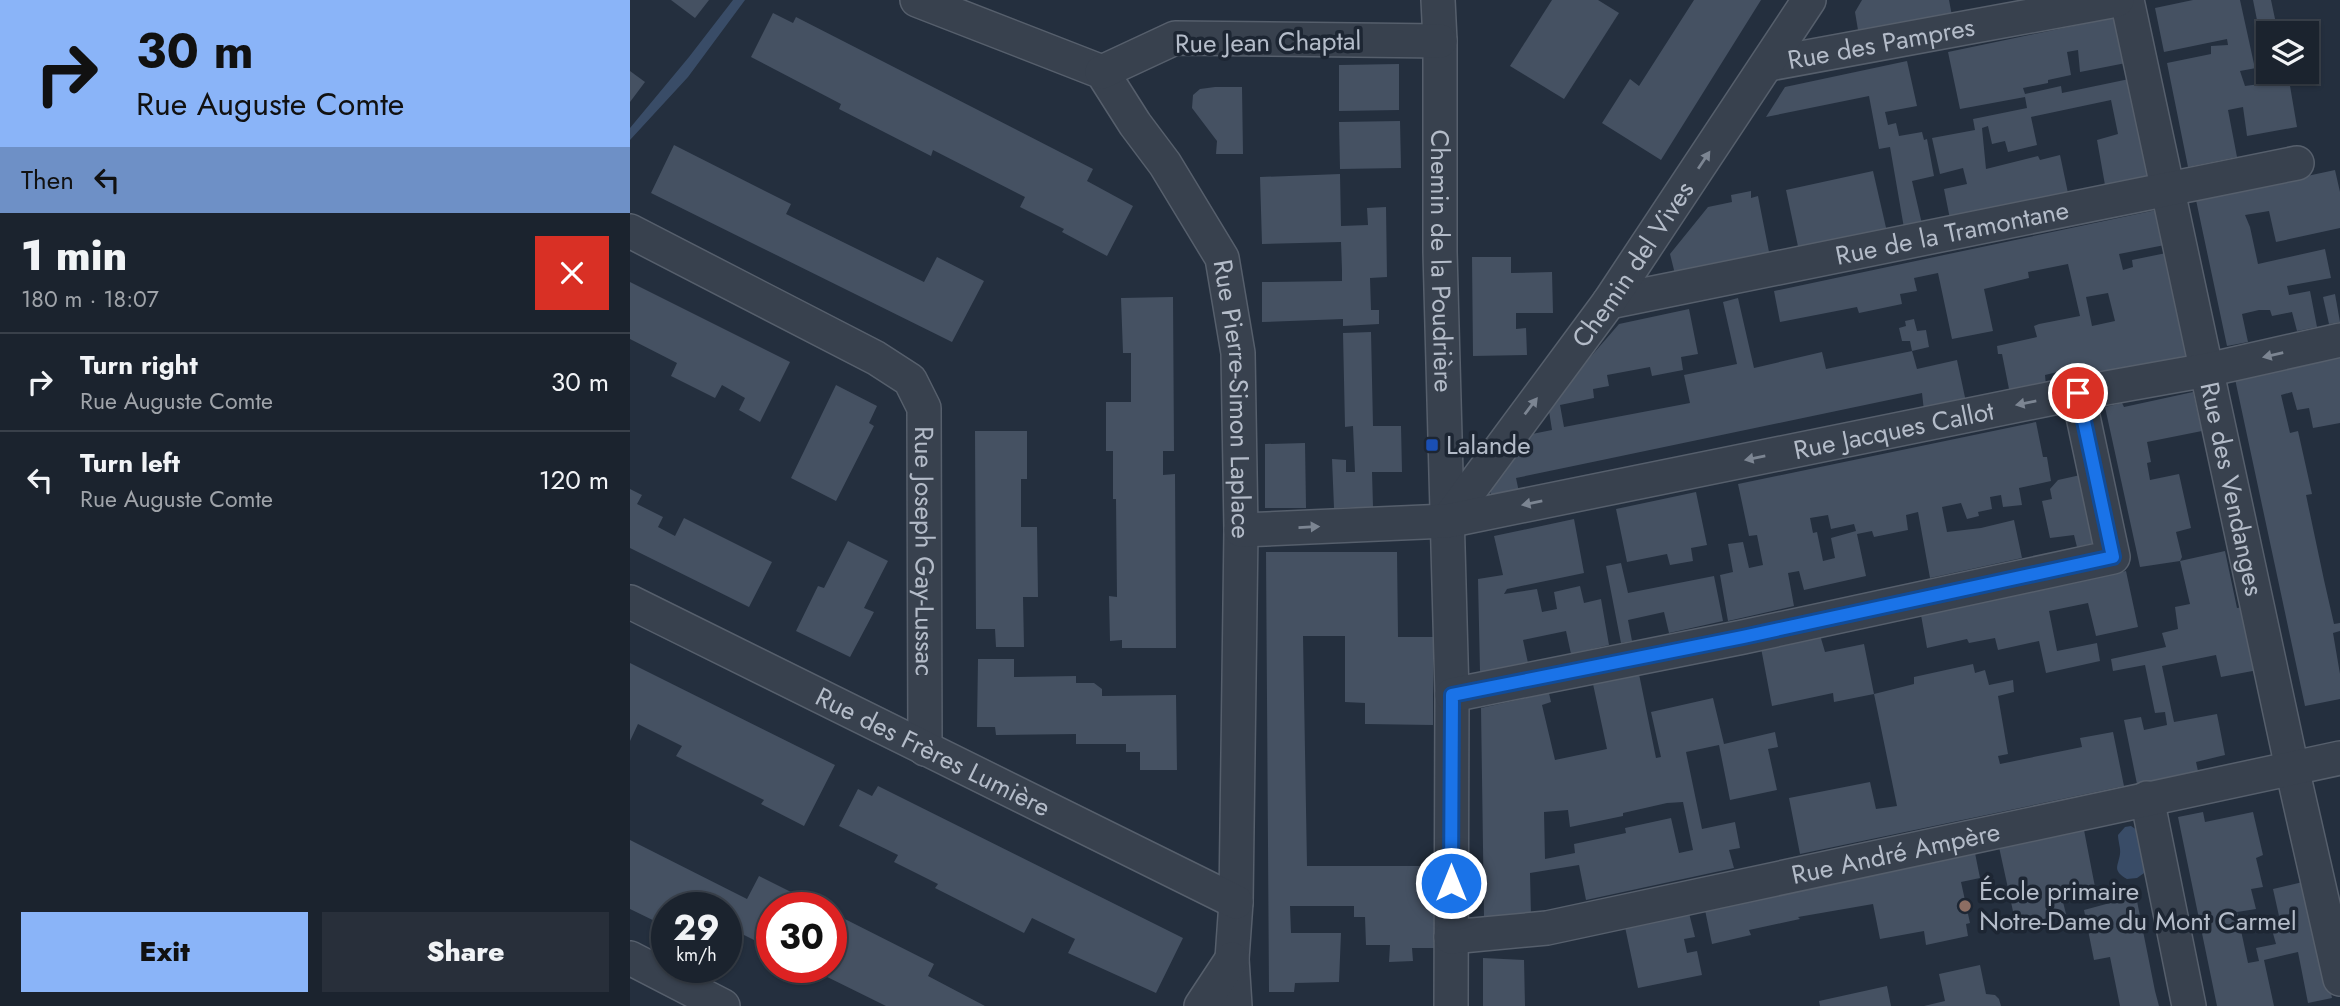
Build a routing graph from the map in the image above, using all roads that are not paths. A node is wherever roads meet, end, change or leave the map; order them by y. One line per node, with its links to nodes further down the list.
1 (1438, 0): 6 (street, Chemin de la Poudrière)
2 (1809, 0): 7 (street, Chemin del Vives)
3 (2117, 0): 7 (street, Rue des Pampres)
4 (2127, 0): 10 (street, Rue des Vendanges)
5 (921, 1): 8 (street)
6 (1440, 41): 8 (street, Rue Jean Chaptal); 16 (street, Chemin de la Poudrière)
7 (1769, 64): 12 (street, Chemin del Vives, one-way to 7)
8 (1102, 72): 17 (street, Rue Pierre-Simon Laplace)
9 (2297, 163): 10 (street, Rue de la Tramontane)
10 (2168, 188): 12 (street, Rue de la Tramontane); 14 (street, Rue des Vendanges)
11 (630, 231): 20 (street, Rue Joseph Gay-Lussac)
12 (1609, 302): 16 (street, Chemin del Vives, one-way to 12)
13 (2340, 340): 14 (street, Rue Jacques Callot, one-way to 14)
14 (2207, 370): 15 (street, Rue Jacques Callot); 22 (street, Rue des Vendanges)
15 (2078, 393): 16 (street, Rue Jacques Callot, one-way to 16); 19 (street)
16 (1447, 521): 17 (street, Rue Jacques Callot, one-way to 16); 19 (street, Chemin de la Poudrière)
17 (1241, 530): 24 (street, Rue Pierre-Simon Laplace)
18 (630, 603): 20 (street, Rue des Frères Lumière)
19 (1452, 695): 25 (street, Chemin de la Poudrière)
20 (925, 749): 24 (street, Rue des Frères Lumière)
21 (2340, 758): 22 (street, Rue André Ampère)
22 (2292, 768): 23 (street, Rue André Ampère); 28 (street, Rue des Vendanges)
23 (2147, 798): 25 (street, Rue André Ampère); 33 (street)
24 (1236, 902): 27 (street, Rue Pierre-Simon Laplace)
25 (1451, 937): 32 (street, Chemin de la Poudrière)
26 (630, 958): 29 (street)
27 (1232, 960): 30 (street); 31 (street, Rue Pierre-Simon Laplace)
28 (2340, 979)
29 (723, 1006)
30 (1201, 1006)
31 (1235, 1006)
32 (1451, 1006)
33 (2189, 1006)

